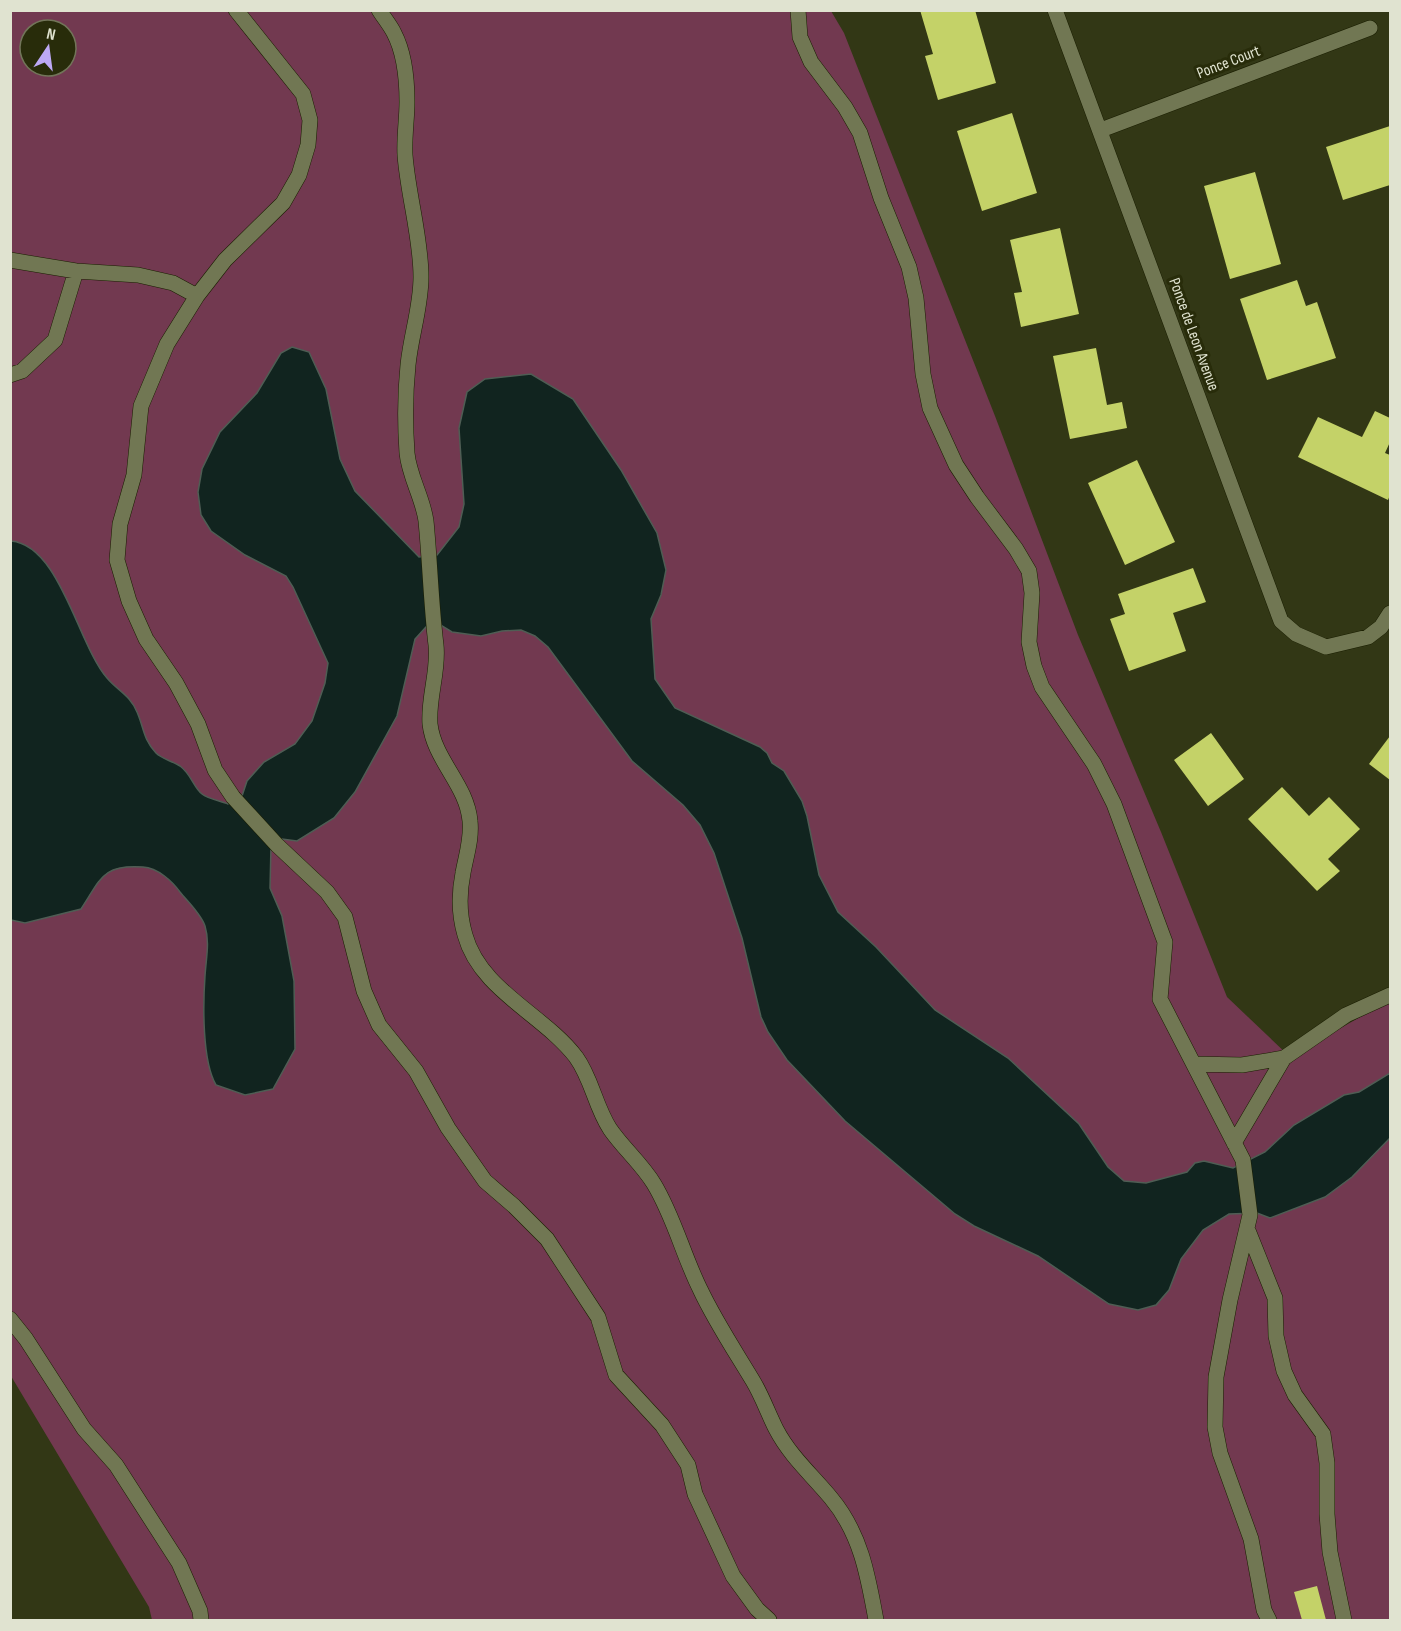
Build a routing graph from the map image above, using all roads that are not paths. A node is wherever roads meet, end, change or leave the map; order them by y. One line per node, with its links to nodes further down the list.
1 (236, 10): 9 (street)
2 (379, 10): 20 (street)
3 (798, 10): 14 (street)
4 (1055, 10): 6 (street, Ponce de Leon Avenue)
5 (1370, 28): 6 (street, Ponce Court)
6 (1101, 129): 11 (street, Ponce de Leon Avenue)
7 (10, 260): 8 (street)
8 (76, 271): 9 (street); 10 (street)
9 (196, 296): 19 (street)
10 (10, 375)
11 (1390, 613)
12 (1390, 995): 13 (street)
13 (1284, 1058): 14 (street); 15 (street)
14 (1194, 1064): 15 (street)
15 (1234, 1143): 16 (street)
16 (1248, 1221): 21 (street); 22 (street)
17 (10, 1319): 18 (street)
18 (201, 1620)
19 (769, 1620)
20 (876, 1620)
21 (1269, 1620)
22 (1344, 1620)

